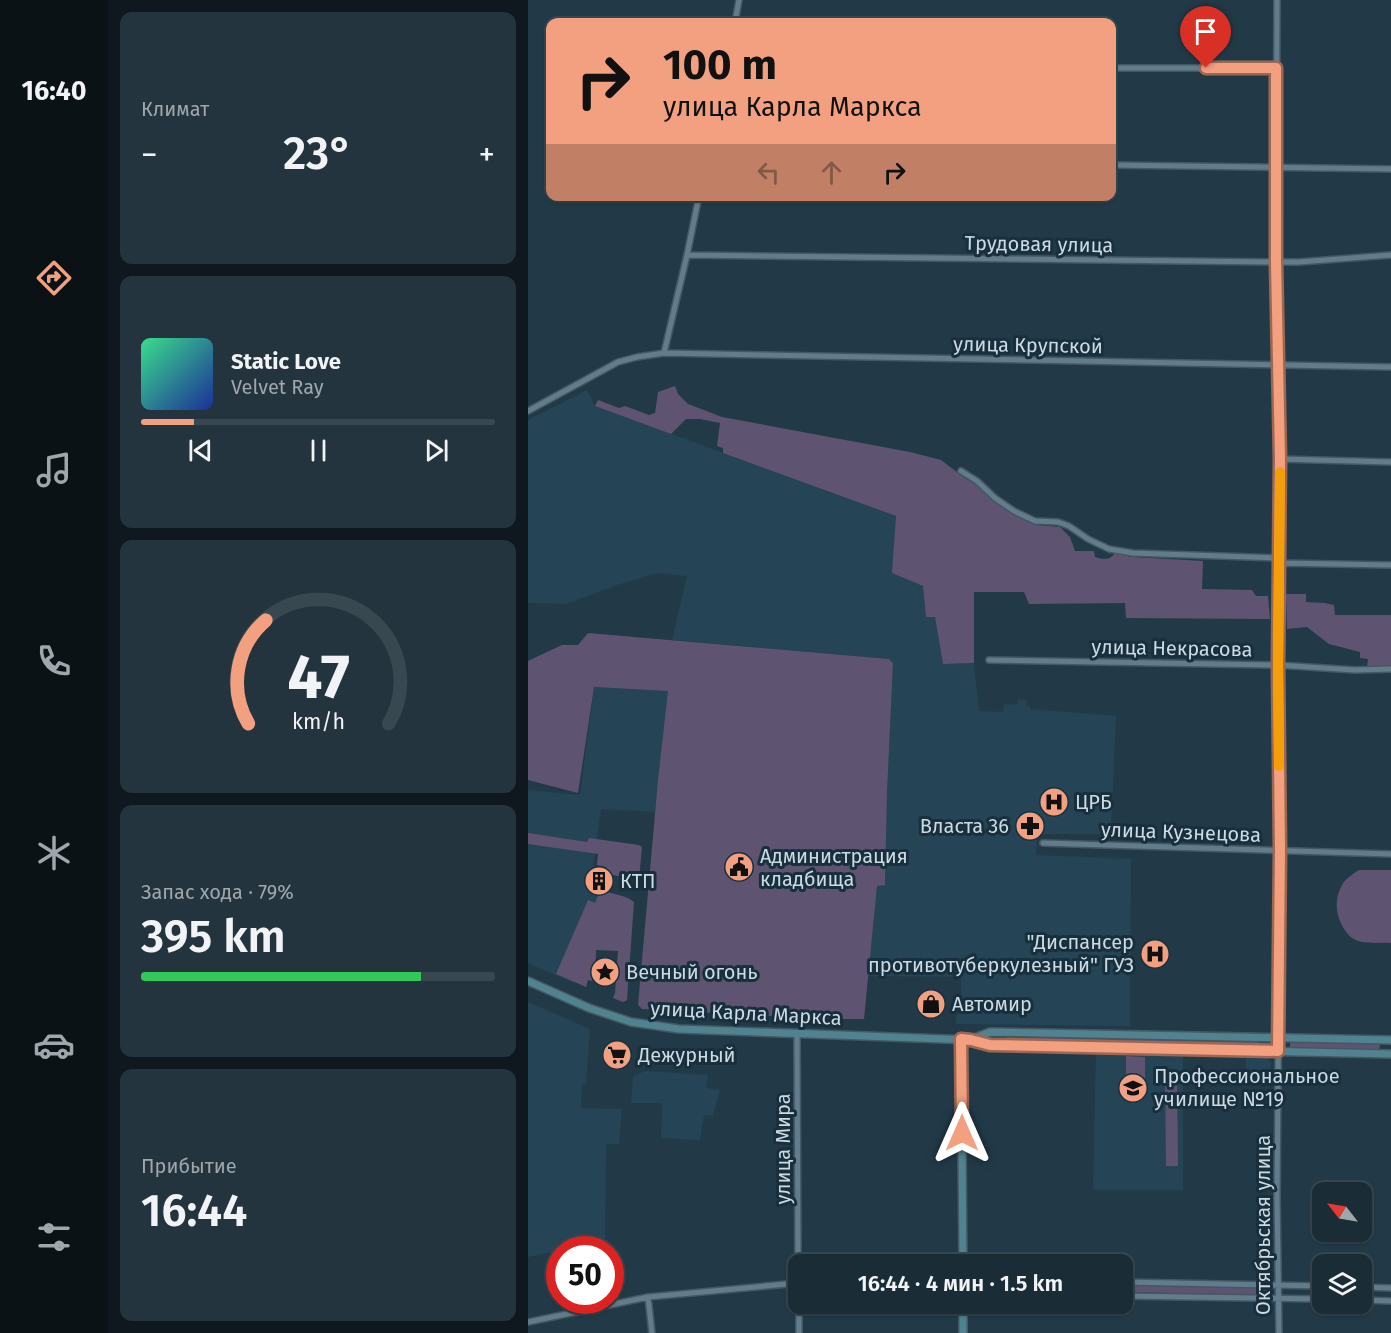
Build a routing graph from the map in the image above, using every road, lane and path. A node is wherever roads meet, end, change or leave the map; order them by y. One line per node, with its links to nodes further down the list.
1 (739, 0): 3 (street)
2 (1277, 0): 5 (street, Октябрьская улица)
3 (736, 18)
4 (1116, 68): 5 (street)
5 (1276, 68): 7 (street, Октябрьская улица)
6 (1116, 165): 7 (street)
7 (1276, 168): 8 (street); 12 (street, Октябрьская улица)
8 (1391, 169)
9 (698, 201): 10 (street)
10 (687, 255): 12 (street, Трудовая улица); 13 (street)
11 (1391, 255): 12 (street, Трудовая улица)
12 (1276, 262): 14 (street, Октябрьская улица)
13 (664, 353): 14 (street, улица Крупской); 16 (street, улица Крупской)
14 (1278, 364): 15 (street, улица Крупской); 17 (street, Октябрьская улица)
15 (1391, 367)
16 (528, 411)
17 (1280, 459): 18 (street); 20 (street, Октябрьская улица)
18 (1391, 462)
19 (961, 471): 20 (street)
20 (1279, 561): 21 (street); 23 (street, Октябрьская улица)
21 (1391, 565)
22 (988, 660): 23 (street, улица Некрасова)
23 (1278, 665): 24 (street, улица Некрасова); 26 (street, Октябрьская улица)
24 (1391, 669)
25 (1042, 843): 26 (street, улица Кузнецова)
26 (1280, 850): 27 (street, улица Кузнецова); 30 (street, Октябрьская улица)
27 (1391, 854)
28 (528, 981): 29 (main road, улица Карла Маркса)
29 (797, 1033): 31 (main road, улица Карла Маркса); 36 (street, улица Мира)
30 (1278, 1038): 32 (main road, улица Карла Маркса); 33 (main road, улица Карла Маркса); 34 (street, Октябрьская улица)
31 (961, 1039): 32 (main road, улица Карла Маркса); 37 (main road)
32 (971, 1040): 34 (main road, улица Карла Маркса)
33 (1388, 1040): 35 (main road, улица Карла Маркса)
34 (1278, 1051): 35 (main road, улица Карла Маркса); 40 (street, Октябрьская улица)
35 (1388, 1054)
36 (798, 1254)
37 (963, 1254)
38 (1133, 1282): 40 (street)
39 (788, 1284): 45 (street)
40 (1278, 1285): 41 (street); 46 (street, Октябрьская улица)
41 (1312, 1286)
42 (1372, 1287): 43 (street)
43 (1391, 1288)
44 (1133, 1296): 46 (street)
45 (648, 1297): 52 (street); 53 (street)
46 (1278, 1298): 47 (street); 56 (street, Октябрьская улица)
47 (1312, 1299)
48 (1372, 1300): 49 (street)
49 (1391, 1300)
50 (799, 1314): 54 (street)
51 (963, 1314): 55 (main road)
52 (528, 1322)
53 (652, 1333)
54 (799, 1333)
55 (963, 1333)
56 (1279, 1333)

